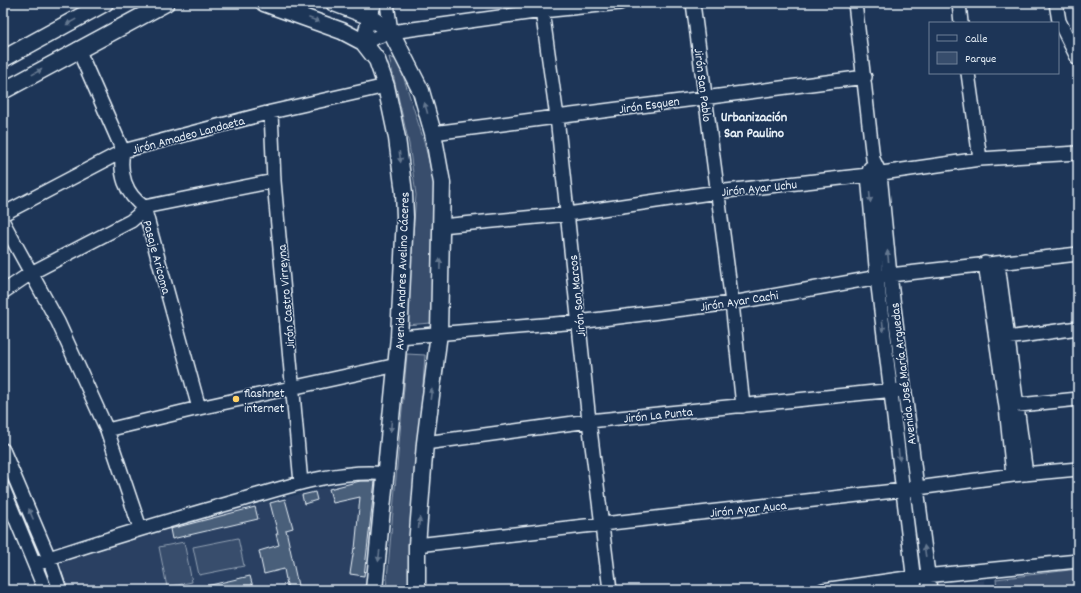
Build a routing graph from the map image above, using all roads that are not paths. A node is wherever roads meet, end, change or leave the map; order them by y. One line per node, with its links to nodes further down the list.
1 (105, 3): 18 (main road, one-way to 18)
2 (165, 3): 16 (main road)
3 (264, 3): 15 (main road, Avenida Andres Avelino Cáceres, one-way to 15)
4 (334, 3): 12 (main road)
5 (388, 3): 14 (street)
6 (620, 3): 11 (street)
7 (693, 3): 23 (street, Jirón San Pablo)
8 (855, 3): 20 (street, Avenida José María Arguedas)
9 (959, 3): 13 (street)
10 (1056, 3): 17 (street)
11 (542, 7): 14 (street); 25 (street, Jirón San Marcos)
12 (372, 8): 14 (main road); 15 (street)
13 (962, 22)
14 (391, 32): 15 (street); 26 (main road, one-way to 14)
15 (363, 42): 21 (main road, Avenida Andres Avelino Cáceres)
16 (78, 49): 22 (main road, one-way to 16); 27 (street)
17 (1078, 58)
18 (3, 59)
19 (968, 74): 29 (street)
20 (865, 76): 23 (street, Jirón Esquen); 30 (street, Avenida José María Arguedas)
21 (386, 86): 24 (street, Jirón Amadeo Landaeta); 48 (main road, Avenida Andres Avelino Cáceres, one-way to 48)
22 (3, 91)
23 (706, 97): 25 (street, Jirón Esquen); 32 (street, Jirón San Pablo)
24 (271, 112): 27 (street, Jirón Amadeo Landaeta); 31 (street, Jirón Castro Virreyna)
25 (557, 117): 26 (street, Jirón Esquen); 35 (street, Jirón San Marcos)
26 (433, 133): 37 (main road)
27 (124, 151): 33 (street, Pasaje Aricoma); 34 (street, Jirón Amadeo Landaeta)
28 (1078, 153): 29 (street, Jirón Ayar Uchu)
29 (980, 159): 30 (street, Jirón Ayar Uchu)
30 (874, 174): 32 (street, Jirón Ayar Uchu); 41 (street, Avenida José María Arguedas, one-way to 30); 42 (street, Avenida José María Arguedas, one-way to 42)
31 (274, 181): 33 (street); 52 (street, Jirón Castro Virreyna)
32 (717, 192): 35 (street, Jirón Ayar Uchu); 44 (street, Jirón San Pablo)
33 (144, 207): 40 (street); 57 (street, Pasaje Aricoma)
34 (3, 214)
35 (568, 214): 37 (street, Jirón Ayar Uchu); 45 (street, Jirón San Marcos)
36 (3, 222): 40 (street)
37 (441, 226): 47 (main road, one-way to 37)
38 (1078, 254): 39 (street, Jirón Ayar Cachi)
39 (992, 263): 41 (street, Jirón Ayar Cachi); 49 (street)
40 (31, 273): 43 (street); 59 (street)
41 (890, 274): 42 (street, Jirón Ayar Cachi); 51 (street, Avenida José María Arguedas)
42 (877, 278): 44 (street, Jirón Ayar Cachi); 53 (street, Avenida José María Arguedas, one-way to 53)
43 (3, 292)
44 (732, 303): 45 (street, Jirón Ayar Cachi); 55 (street, Jirón San Pablo)
45 (578, 322): 47 (street, Jirón Ayar Cachi); 58 (street, Jirón San Marcos)
46 (1078, 328): 49 (street)
47 (438, 333): 48 (street, Jirón Ayar Cachi); 60 (main road, one-way to 47)
48 (399, 337): 50 (main road, Avenida Andres Avelino Cáceres)
49 (1003, 338): 56 (street)
50 (397, 365): 52 (street); 63 (main road, Avenida Andres Avelino Cáceres, one-way to 63)
51 (904, 388): 53 (street, Jirón La Punta); 68 (street, Avenida José María Arguedas)
52 (293, 389): 57 (street); 66 (street, Jirón Castro Virreyna)
53 (891, 390): 55 (street, Jirón La Punta); 70 (street, Avenida José María Arguedas, one-way to 70)
54 (1078, 399): 56 (street)
55 (742, 406): 58 (street, Jirón La Punta)
56 (1012, 406): 64 (street); 65 (street)
57 (199, 408): 59 (street)
58 (589, 421): 60 (street, Jirón La Punta); 71 (street, Jirón San Marcos)
59 (107, 430): 72 (street)
60 (426, 443): 74 (main road, one-way to 60)
61 (3, 450): 67 (street)
62 (1078, 469): 64 (street, Jirón Ayar Auca)
63 (387, 474): 66 (street); 84 (main road, Avenida Andres Avelino Cáceres, one-way to 84)
64 (1026, 474): 65 (street, Jirón Ayar Auca)
65 (1013, 475): 68 (street, Jirón Ayar Auca)
66 (301, 483): 72 (street)
67 (18, 484): 69 (street); 73 (street, one-way to 67)
68 (916, 488): 70 (street, Jirón Ayar Auca); 79 (street, Avenida José María Arguedas, one-way to 68)
69 (4, 489): 75 (street)
70 (903, 490): 71 (street, Jirón Ayar Auca); 80 (street, Avenida José María Arguedas)
71 (602, 524): 74 (street, Jirón Ayar Auca); 86 (street, Jirón San Marcos)
72 (140, 528): 76 (street)
73 (42, 541): 75 (street); 76 (street)
74 (417, 545): 85 (main road)
75 (28, 547): 78 (street)
76 (50, 558): 78 (street); 83 (street)
77 (1078, 561): 79 (street)
78 (36, 564): 82 (street)
79 (928, 576): 80 (street); 88 (street, Avenida José María Arguedas)
80 (914, 584): 81 (street)
81 (875, 586): 87 (street)
82 (45, 590)
83 (60, 590)
84 (374, 590)
85 (417, 590)
86 (610, 590)
87 (823, 590)
88 (930, 590)

